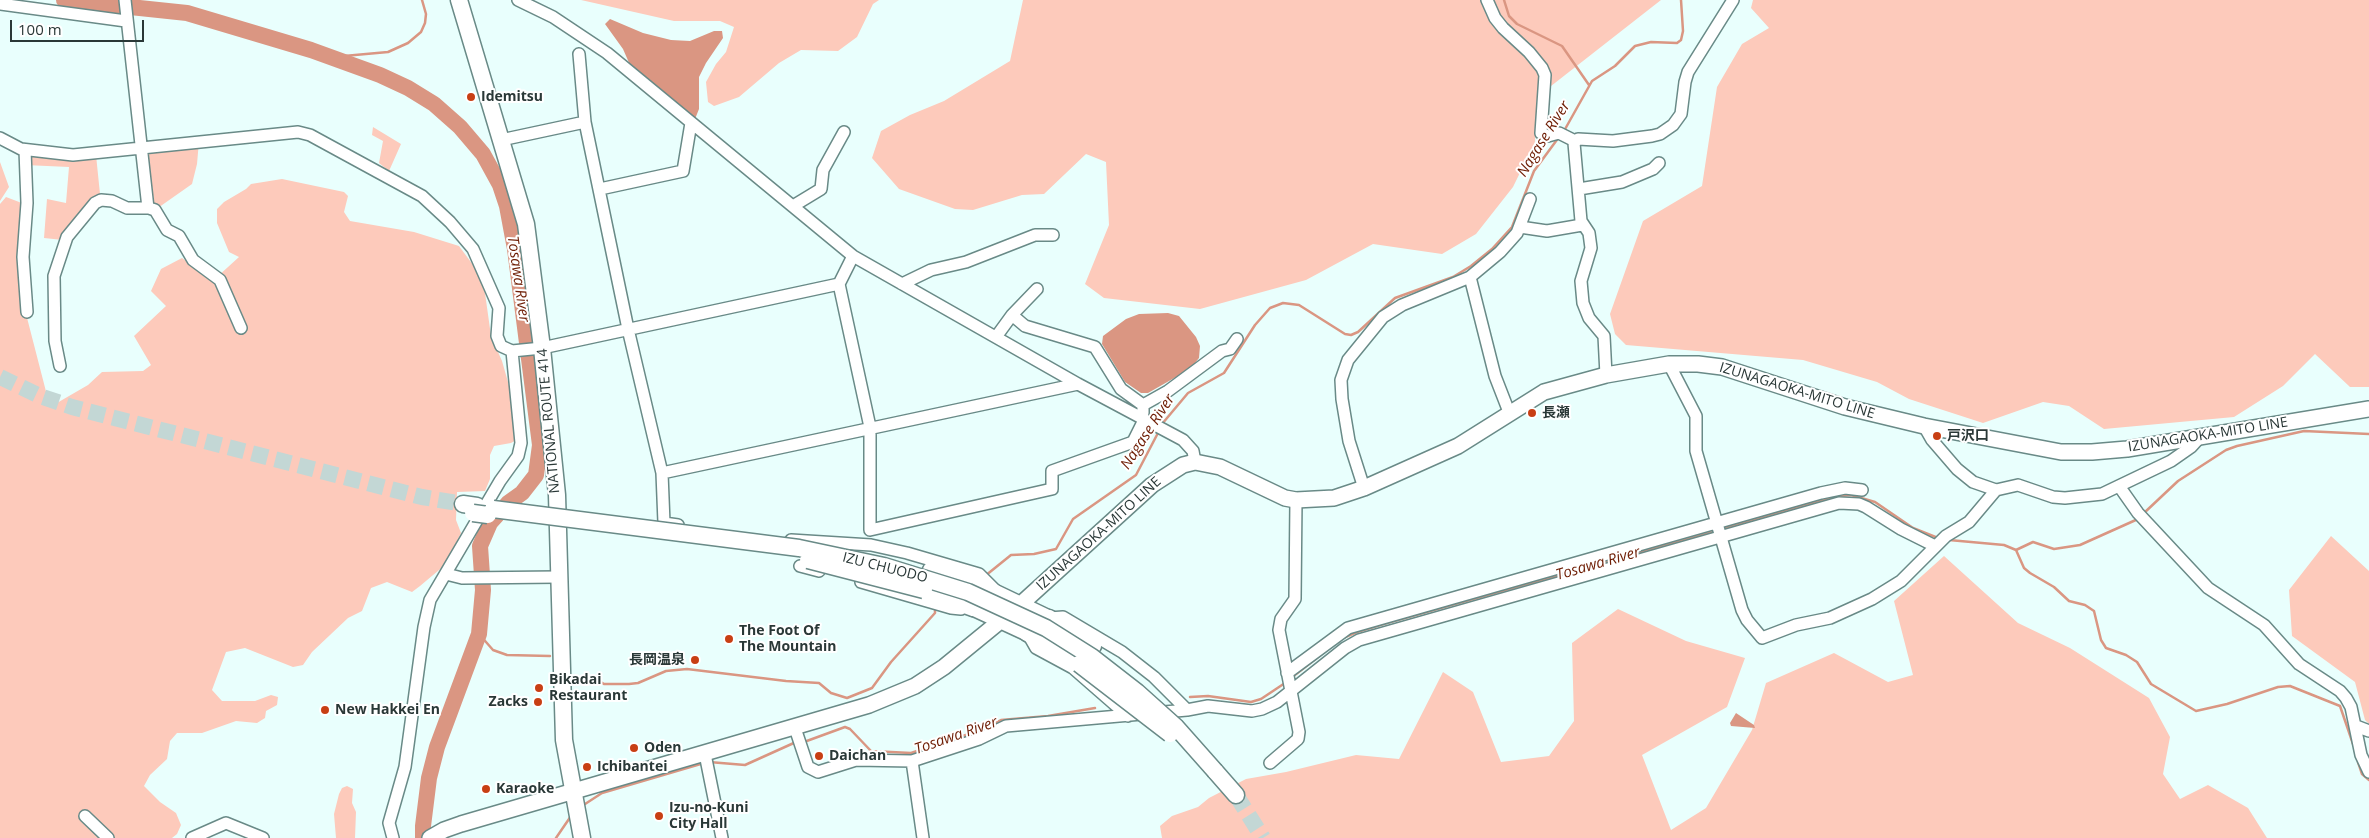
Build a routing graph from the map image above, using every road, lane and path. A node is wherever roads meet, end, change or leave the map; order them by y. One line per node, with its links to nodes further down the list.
1 (125, 0): 7 (street)
2 (458, 0): 14 (highway, NATIONAL ROUTE 414)
3 (518, 0): 10 (street)
4 (1488, 0): 12 (street)
5 (1733, 0): 12 (street)
6 (0, 4): 7 (street)
7 (126, 21): 15 (street)
8 (579, 54): 9 (street)
9 (585, 122): 14 (street); 18 (street)
10 (691, 123): 18 (street); 21 (street)
11 (844, 132): 21 (street)
12 (1566, 137): 19 (street)
13 (0, 138): 16 (street)
14 (501, 140): 37 (highway, NATIONAL ROUTE 414)
15 (141, 147): 16 (street); 22 (street); 38 (street)
16 (25, 150): 31 (street)
17 (1659, 163): 19 (street)
18 (600, 189): 34 (street)
19 (1578, 189): 23 (street)
20 (1530, 199): 24 (street)
21 (793, 206): 26 (street)
22 (148, 208): 33 (street); 40 (street)
23 (1582, 225): 24 (street); 41 (street)
24 (1520, 227): 27 (street)
25 (1053, 236): 29 (street)
26 (853, 256): 28 (street); 29 (street)
27 (1470, 277): 45 (street); 53 (street)
28 (840, 284): 34 (street); 48 (street)
29 (902, 284): 35 (street)
30 (1037, 289): 32 (street)
31 (27, 312)
32 (1012, 315): 35 (street); 43 (street)
33 (241, 328)
34 (628, 329): 37 (street); 51 (street)
35 (996, 337): 42 (street)
36 (1237, 339): 43 (street)
37 (539, 348): 38 (street); 65 (highway, NATIONAL ROUTE 414)
38 (516, 350): 64 (street)
39 (1669, 364): 41 (main road, IZUNAGAOKA-MITO LINE); 47 (main road, IZUNAGAOKA-MITO LINE); 59 (street)
40 (60, 366)
41 (1606, 375): 45 (main road, IZUNAGAOKA-MITO LINE)
42 (1078, 384): 46 (street); 48 (street)
43 (1143, 406): 46 (street)
44 (2369, 409): 49 (main road, IZUNAGAOKA-MITO LINE)
45 (1509, 412): 53 (main road, IZUNAGAOKA-MITO LINE)
46 (1146, 421): 50 (street); 58 (street)
47 (1924, 426): 49 (main road, IZUNAGAOKA-MITO LINE); 55 (street)
48 (870, 427): 51 (street); 58 (street)
49 (2201, 436): 52 (street)
50 (1196, 462): 56 (main road, IZUNAGAOKA-MITO LINE); 69 (main road, IZUNAGAOKA-MITO LINE)
51 (662, 473): 60 (street)
52 (2119, 486): 55 (street); 77 (street)
53 (1364, 488): 56 (main road, IZUNAGAOKA-MITO LINE)
54 (1862, 490): 59 (street)
55 (1996, 490): 61 (street)
56 (1296, 500): 74 (street)
57 (480, 510): 62 (highway, IZU CHUODO, bridge)
58 (870, 530): 60 (street)
59 (1719, 530): 61 (street); 61 (street); 74 (street); 74 (street)
60 (871, 545): 67 (street); 68 (street)
61 (1935, 546)
62 (791, 550): 66 (highway, bridge); 70 (highway, bridge); 80 (highway, IZU CHUODO); 84 (highway, IZU CHUODO, bridge)
63 (800, 566): 67 (street)
64 (446, 574): 65 (street); 92 (street)
65 (558, 578): 86 (highway, NATIONAL ROUTE 414)
66 (978, 584): 68 (main road)
67 (874, 586): 70 (street)
68 (997, 592): 69 (main road)
69 (1021, 604): 71 (main road); 72 (main road, IZUNAGAOKA-MITO LINE)
70 (973, 608): 72 (main road)
71 (1049, 618): 75 (street); 84 (highway)
72 (1000, 620): 73 (main road); 78 (main road, IZUNAGAOKA-MITO LINE)
73 (1027, 633): 76 (street); 80 (highway, bridge)
74 (1289, 682): 75 (street); 83 (street)
75 (1187, 710): 76 (street)
76 (1128, 716): 82 (street)
77 (2356, 726): 79 (street); 85 (street)
78 (795, 728): 81 (main road, IZUNAGAOKA-MITO LINE); 82 (street)
79 (2369, 730)
80 (1189, 749): 84 (highway, IZU CHUODO)
81 (705, 754): 86 (main road, IZUNAGAOKA-MITO LINE); 95 (street)
82 (912, 762): 96 (street)
83 (1270, 763)
84 (1212, 769): 87 (highway, IZU CHUODO)
85 (2369, 772)
86 (573, 793): 93 (main road, IZUNAGAOKA-MITO LINE); 94 (highway)
87 (1234, 796)
88 (85, 816): 89 (street)
89 (108, 838)
90 (192, 838): 91 (street)
91 (263, 838)
92 (393, 838)
93 (430, 838)
94 (582, 838)
95 (722, 838)
96 (923, 838)

